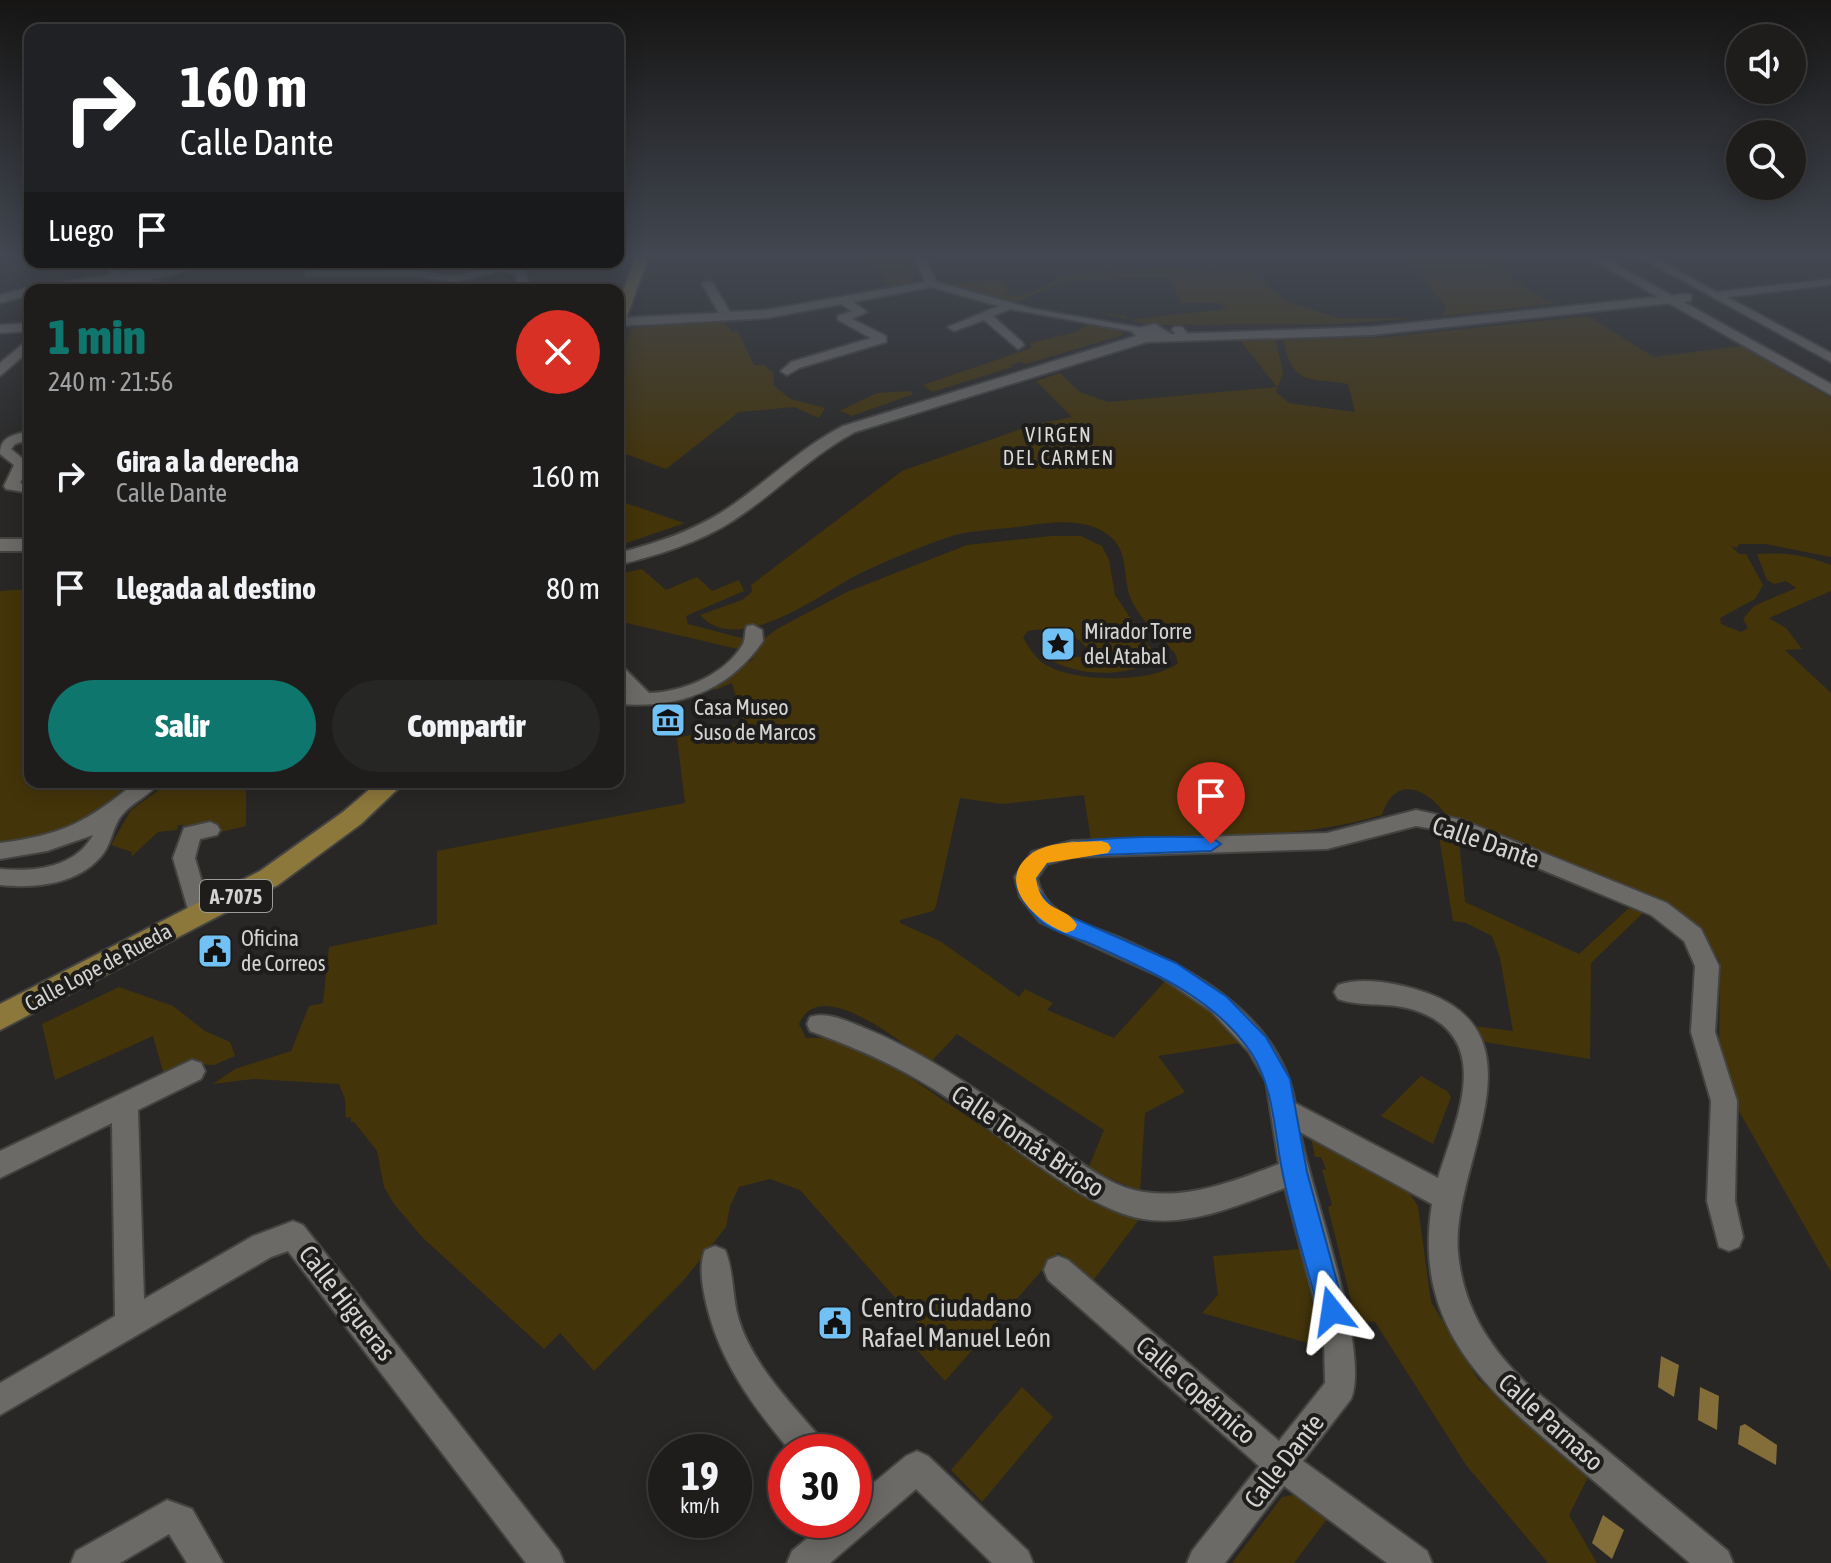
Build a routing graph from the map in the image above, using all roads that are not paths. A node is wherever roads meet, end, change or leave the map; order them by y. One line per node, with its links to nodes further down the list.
1 (861, 328): 13 (street)
2 (1005, 328): 9 (street)
3 (1123, 328): 8 (street)
4 (1394, 328): 8 (street)
5 (1727, 328): 15 (street)
6 (1733, 328): 14 (street)
7 (1776, 328): 11 (street)
8 (1151, 333): 20 (street)
9 (1018, 345)
10 (24, 351): 12 (street)
11 (1831, 358)
12 (0, 371)
13 (787, 371)
14 (1831, 379)
15 (1831, 390)
16 (24, 437): 17 (street)
17 (24, 488)
18 (0, 545): 19 (street)
19 (24, 545)
20 (624, 558)
21 (753, 630): 24 (street)
22 (624, 678): 24 (street)
23 (624, 699): 24 (street)
24 (646, 701)
25 (142, 788): 27 (street)
26 (386, 788): 31 (main road, Calle Lope de Rueda / A-7075)
27 (113, 812): 29 (street); 30 (street)
28 (210, 830): 31 (street)
29 (0, 851)
30 (0, 877)
31 (200, 913): 33 (main road, Calle Lope de Rueda / A-7075)
32 (1346, 992): 40 (street, Calle Parnaso)
33 (0, 1018)
34 (819, 1024): 39 (street, Calle Tomás Brioso)
35 (192, 1071): 36 (street)
36 (125, 1103): 38 (street); 44 (street)
37 (1284, 1110): 39 (street, Calle Dante); 40 (street); 41 (street, Calle Dante)
38 (0, 1165)
39 (1294, 1172): 47 (street, Calle Dante)
40 (1447, 1197): 57 (street, Calle Parnaso)
41 (1729, 1237)
42 (715, 1260): 46 (street)
43 (1058, 1270): 47 (street, Calle Copérnico)
44 (130, 1324): 45 (street, Calle Higueras); 52 (street, Calle Higueras)
45 (0, 1400)
46 (797, 1434)
47 (1282, 1465): 55 (street, Calle Dante); 56 (street, Calle Copérnico)
48 (872, 1497): 54 (street)
49 (828, 1538): 53 (street)
50 (88, 1563): 51 (street)
51 (206, 1563)
52 (547, 1563)
53 (804, 1563)
54 (1016, 1563)
55 (1204, 1563)
56 (1415, 1563)
57 (1716, 1563)

